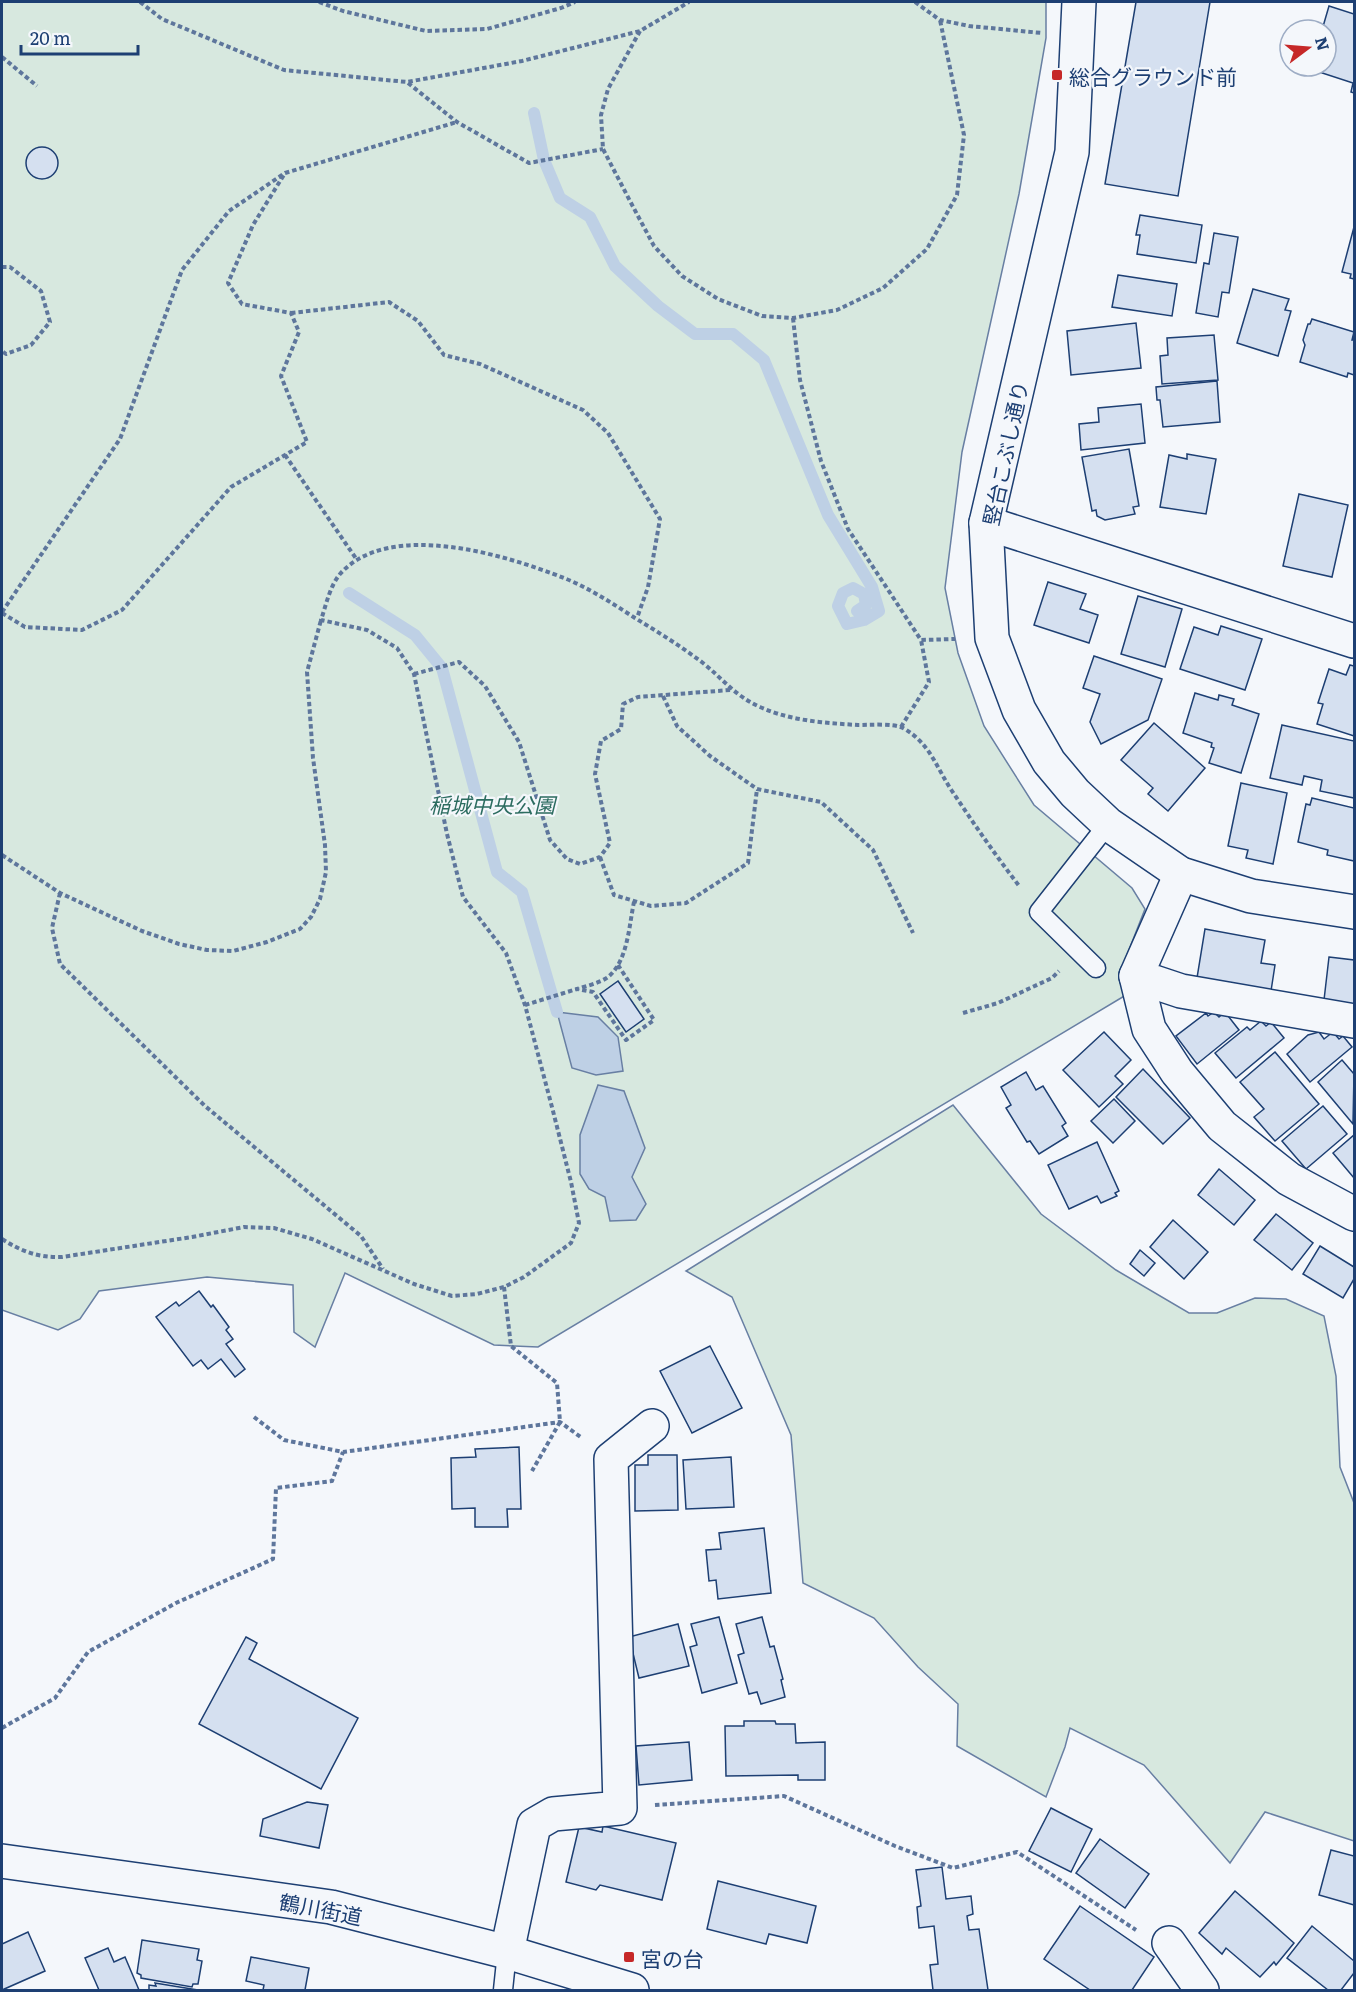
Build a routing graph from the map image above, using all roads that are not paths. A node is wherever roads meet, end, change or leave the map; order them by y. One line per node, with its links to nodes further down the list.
1 (1079, 2): 2 (street, 竪台こぶし通り)
2 (986, 523): 3 (street); 4 (street, 竪台こぶし通り)
3 (1354, 641)
4 (1108, 824): 5 (street, 竪台こぶし通り); 7 (lane)
5 (1181, 874): 6 (street, 竪台こぶし通り); 8 (street)
6 (1354, 912)
7 (1096, 968)
8 (1136, 976): 9 (street); 10 (street)
9 (1354, 1022)
10 (1354, 1214)
11 (652, 1426): 14 (street)
12 (2, 1861): 14 (street, 鶴川街道)
13 (1168, 1943): 17 (street)
14 (507, 1952): 15 (lane); 16 (street, 鶴川街道)
15 (503, 1990)
16 (632, 1990)
17 (1202, 1990)

